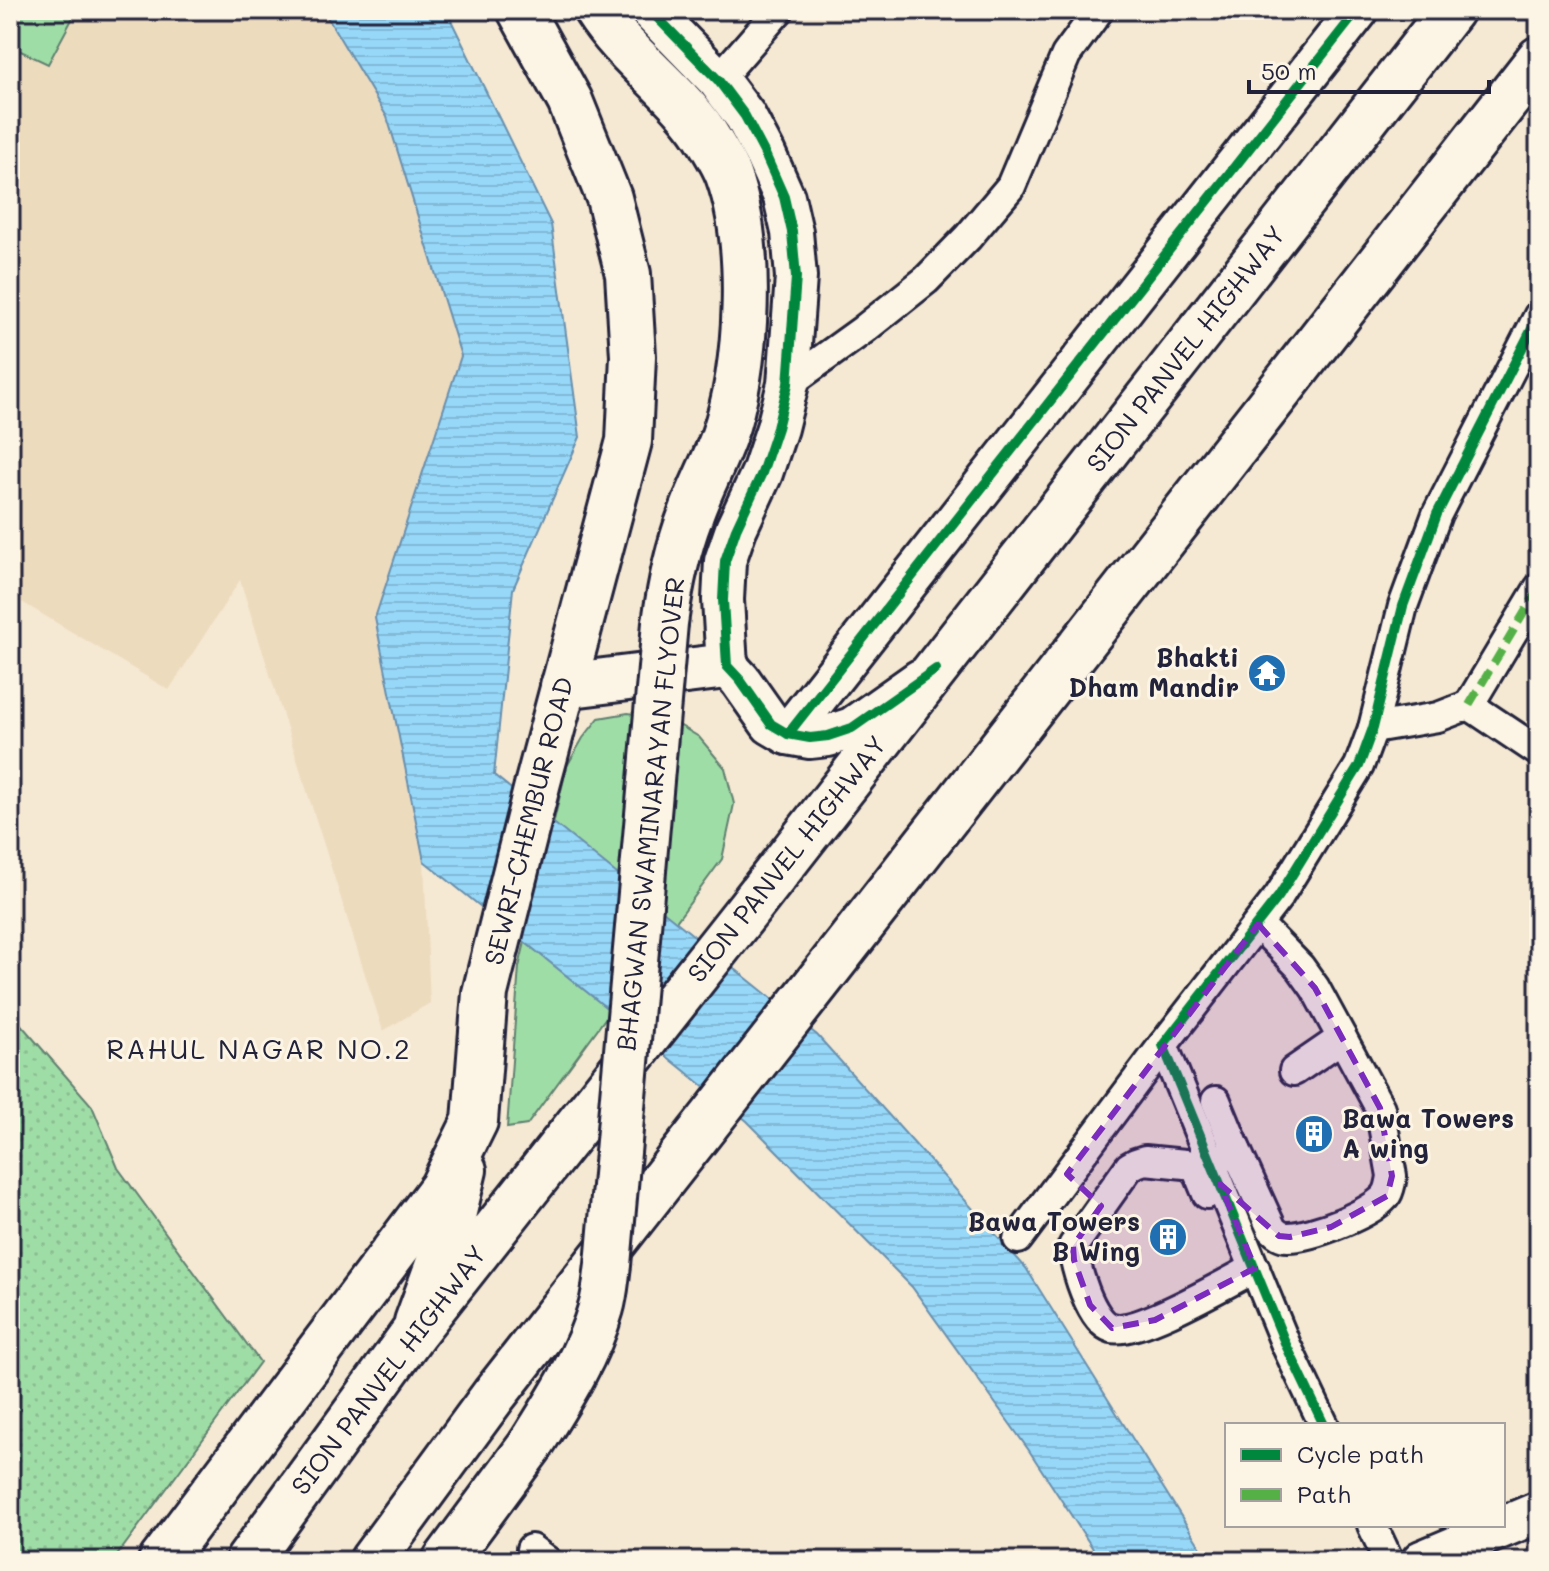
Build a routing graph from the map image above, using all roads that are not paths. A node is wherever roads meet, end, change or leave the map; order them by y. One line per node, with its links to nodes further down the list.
1 (520, 10): 15 (main road, SEWRI-CHEMBUR ROAD)
2 (650, 10): 9 (street)
3 (779, 10): 9 (street)
4 (1099, 10): 11 (street)
5 (1358, 10): 18 (street)
6 (1451, 10): 14 (main road, SION PANVEL HIGHWAY)
7 (602, 19): 40 (main road, BHAGWAN SWAMINARAYAN FLYOVER, bridge)
8 (1539, 59): 39 (main road)
9 (718, 80): 11 (street)
10 (1539, 315): 17 (street)
11 (788, 384): 13 (street)
12 (1539, 588): 16 (street)
13 (727, 666): 15 (main road); 18 (street)
14 (936, 669): 18 (street); 31 (main road, SION PANVEL HIGHWAY, bridge)
15 (563, 686): 25 (main road, SEWRI-CHEMBUR ROAD)
16 (1469, 705): 17 (street); 19 (street)
17 (1373, 728): 20 (street)
18 (788, 734)
19 (1539, 752)
20 (1258, 924): 21 (street); 22 (street)
21 (1342, 1038): 23 (street); 26 (street)
22 (1163, 1045): 26 (street); 27 (street)
23 (1294, 1071)
24 (1216, 1101): 26 (street)
25 (475, 1121): 31 (main road); 37 (main road, SEWRI-CHEMBUR ROAD)
26 (1224, 1157): 30 (street)
27 (1067, 1174): 28 (street); 29 (street)
28 (1101, 1206): 30 (street); 30 (street)
29 (1018, 1239)
30 (1247, 1272): 32 (street)
31 (414, 1332): 38 (main road, SION PANVEL HIGHWAY)
32 (1323, 1423)
33 (1539, 1512): 34 (street)
34 (1505, 1526)
35 (1373, 1527): 41 (street)
36 (1503, 1527): 42 (street)
37 (161, 1561)
38 (248, 1561)
39 (372, 1561)
40 (445, 1561)
41 (1389, 1561)
42 (1422, 1561)

